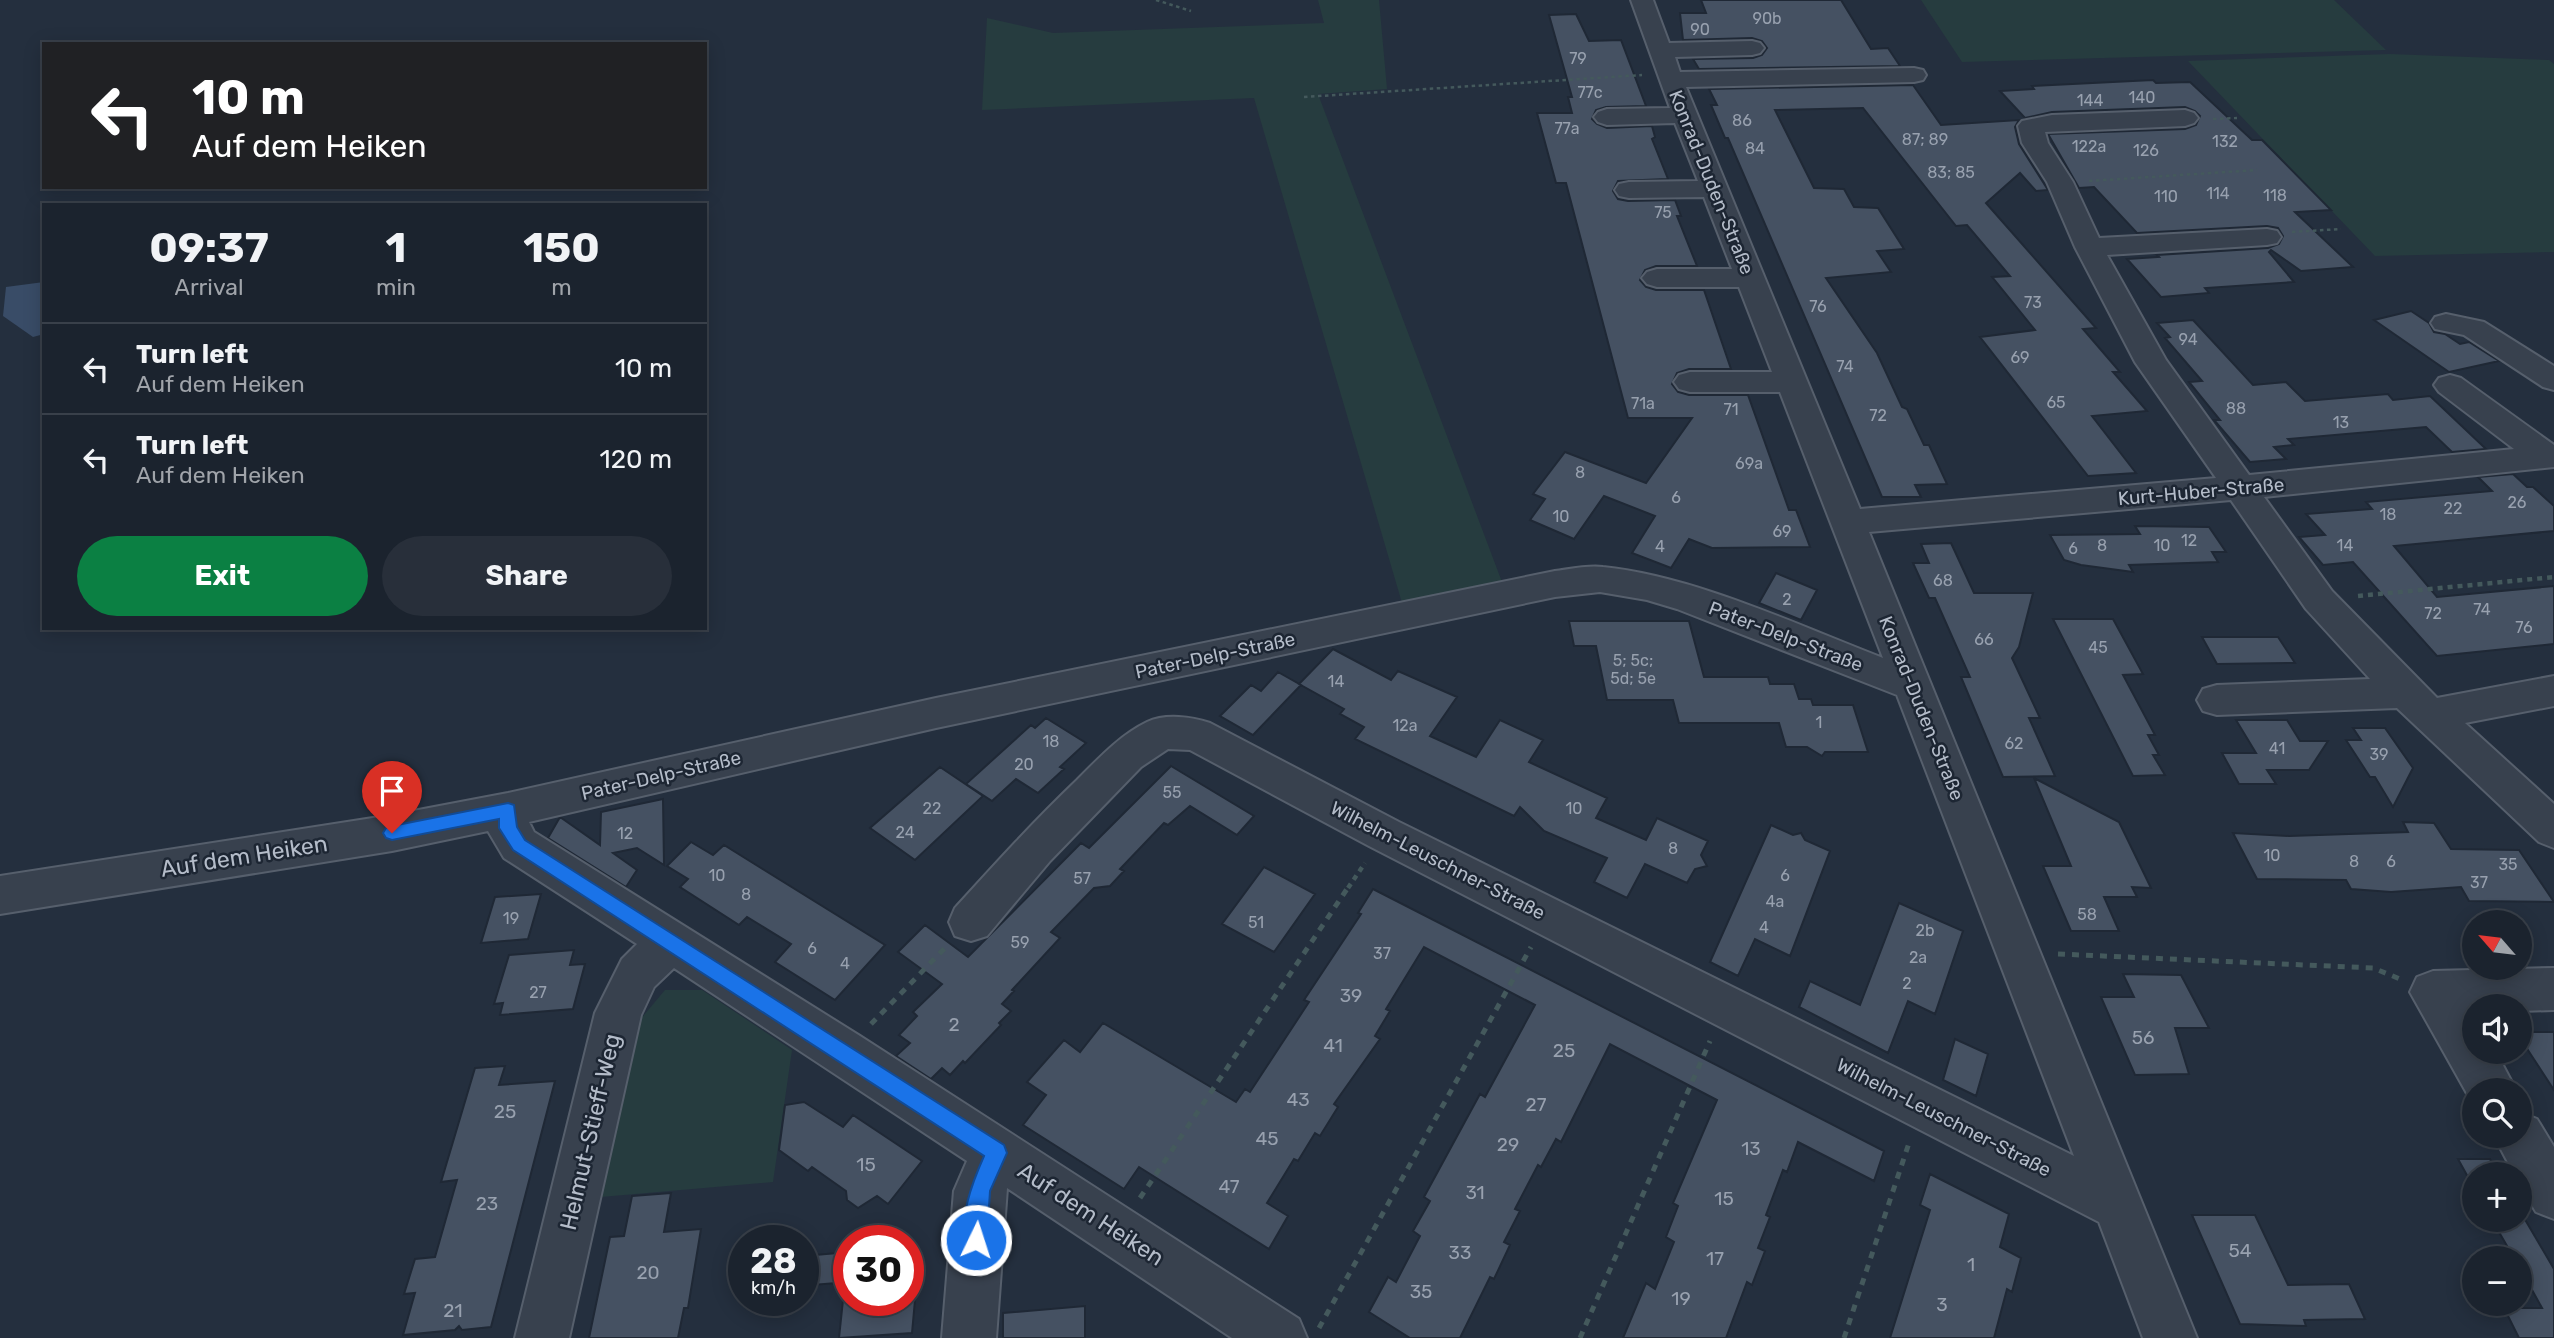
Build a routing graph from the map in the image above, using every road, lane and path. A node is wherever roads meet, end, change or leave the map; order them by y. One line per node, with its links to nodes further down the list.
1 (1156, 0): 3 (path)
2 (1642, 0): 5 (street, Konrad-Duden-Straße)
3 (1191, 11)
4 (1752, 48): 5 (street)
5 (1667, 68): 6 (street, Konrad-Duden-Straße); 7 (path); 8 (street, Konrad-Duden-Straße)
6 (1914, 75)
7 (1304, 97)
8 (1685, 115): 9 (street); 14 (street, Konrad-Duden-Straße)
9 (1607, 117)
10 (2185, 118): 12 (street)
11 (2256, 170): 12 (path)
12 (2060, 182): 17 (street)
13 (1629, 190): 14 (street)
14 (1715, 190): 19 (street, Konrad-Duden-Straße)
15 (2340, 229): 16 (path)
16 (2267, 237): 17 (street)
17 (2089, 247): 26 (street)
18 (1657, 278): 19 (street)
19 (1750, 278): 23 (street, Konrad-Duden-Straße)
20 (2446, 323): 21 (street)
21 (2554, 380)
22 (1690, 382): 23 (street)
23 (1791, 382): 27 (street, Konrad-Duden-Straße)
24 (2450, 385): 25 (street)
25 (2550, 457): 26 (street, Kurt-Huber-Straße)
26 (2238, 488): 27 (street, Kurt-Huber-Straße); 29 (street)
27 (1847, 522): 30 (street, Konrad-Duden-Straße)
28 (2554, 577): 29 (path)
29 (2319, 600): 33 (street)
30 (1913, 685): 34 (street, Pater-Delp-Straße); 41 (street, Konrad-Duden-Straße)
31 (2554, 691): 33 (street)
32 (2217, 700): 33 (street)
33 (2417, 704): 35 (street)
34 (508, 810): 37 (street, Auf dem Heiken); 40 (street, Auf dem Heiken)
35 (2554, 830)
36 (1384, 834): 38 (street, Wilhelm-Leuschner-Straße); 39 (street, Wilhelm-Leuschner-Straße); 52 (path)
37 (0, 895)
38 (1548, 916): 44 (street, Wilhelm-Leuschner-Straße); 56 (path)
39 (971, 922): 45 (path)
40 (670, 942): 45 (street, Auf dem Heiken); 53 (street, Helmut-Stieff-Weg)
41 (2020, 953): 43 (path); 51 (street, Konrad-Duden-Straße)
42 (2554, 989): 43 (street)
43 (2433, 992): 46 (street)
44 (1726, 1006): 47 (street, Wilhelm-Leuschner-Straße); 57 (path)
45 (843, 1052): 49 (street, Auf dem Heiken)
46 (2485, 1078)
47 (1922, 1105): 51 (street, Wilhelm-Leuschner-Straße); 58 (path)
48 (2526, 1148): 50 (street)
49 (997, 1153): 52 (street, Auf dem Heiken); 54 (street)
50 (2554, 1194)
51 (2117, 1204): 59 (street, Konrad-Duden-Straße)
52 (1118, 1231): 55 (street, Auf dem Heiken)
53 (541, 1338)
54 (970, 1338)
55 (1280, 1338)
56 (1314, 1338)
57 (1580, 1338)
58 (1844, 1338)
59 (2170, 1338)

